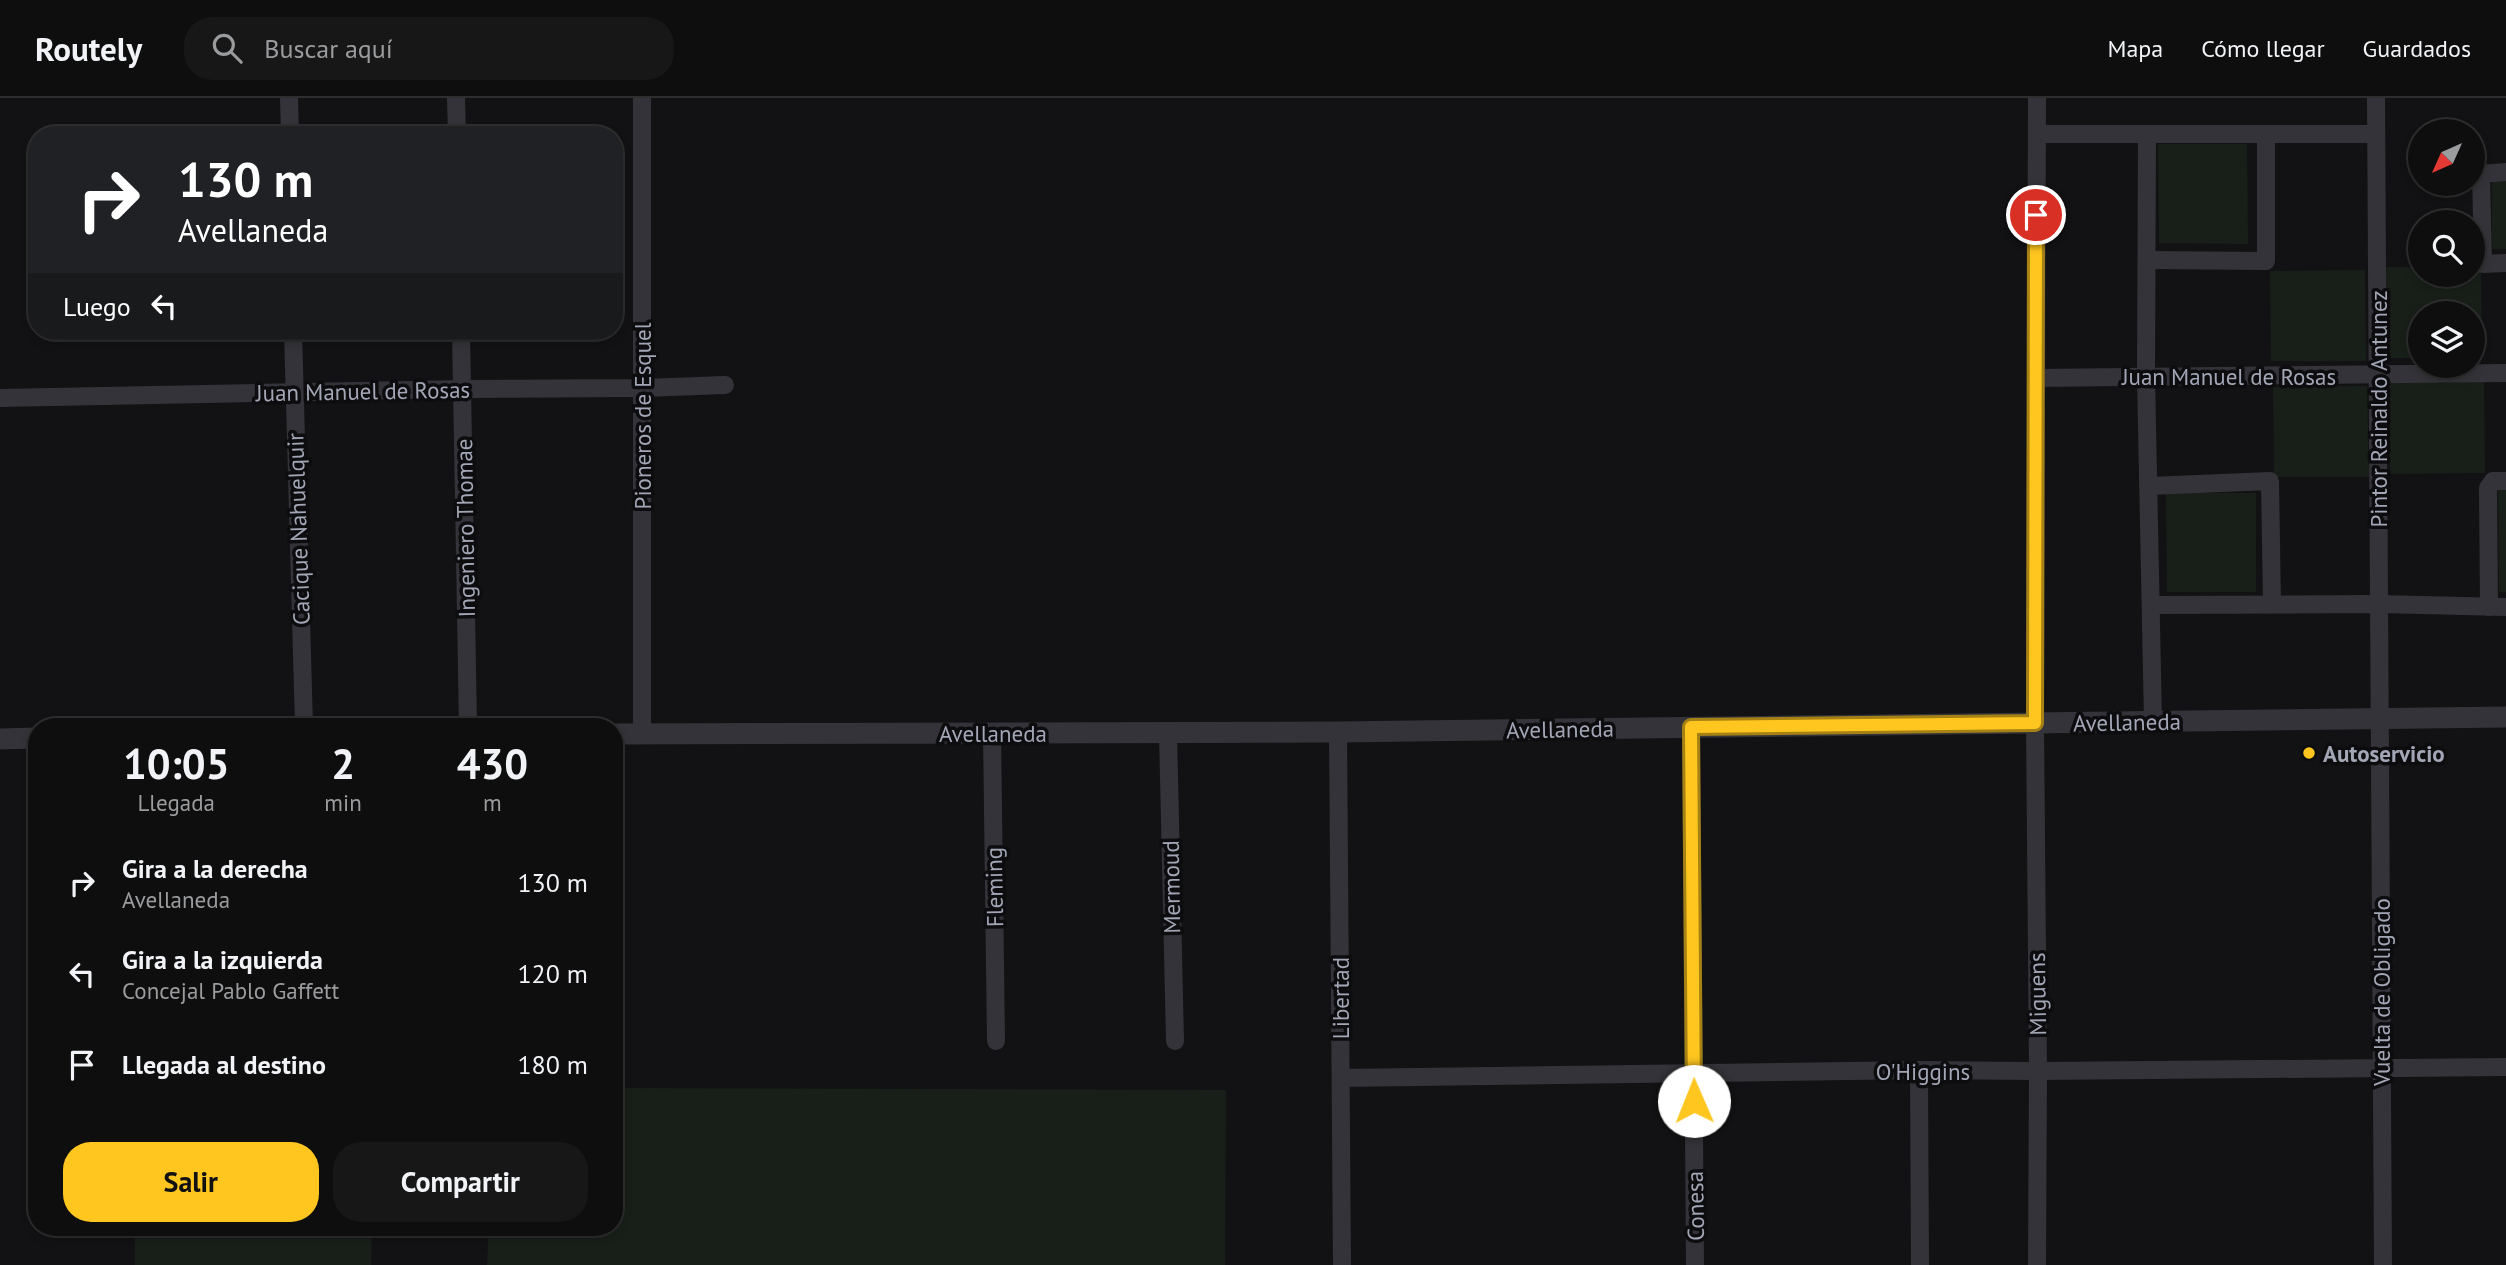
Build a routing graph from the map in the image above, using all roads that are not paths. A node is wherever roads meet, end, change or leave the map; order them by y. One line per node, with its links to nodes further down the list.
1 (289, 98): 6 (street)
2 (456, 98): 7 (street)
3 (642, 98): 23 (street, Pioneros de Esquel)
4 (2037, 98): 8 (street, Miguens)
5 (2376, 98): 10 (street, Pintor Reinaldo Antunez)
6 (290, 126)
7 (457, 126)
8 (2037, 134): 9 (street); 20 (street, Miguens)
9 (2147, 134): 11 (street); 13 (street)
10 (2376, 134): 11 (street); 18 (street, Pintor Reinaldo Antunez)
11 (2266, 135): 13 (street)
12 (2506, 172): 14 (street)
13 (2147, 260): 19 (street)
14 (2506, 263)
15 (293, 340): 24 (street, Cacique Nahuelquir)
16 (461, 340): 22 (street, Ingeniero Thomae)
17 (2506, 373): 18 (street, Juan Manuel de Rosas)
18 (2378, 375): 19 (street, Juan Manuel de Rosas); 29 (street, Pintor Reinaldo Antunez)
19 (2146, 377): 20 (street, Juan Manuel de Rosas); 27 (street)
20 (2036, 378): 37 (street, Miguens)
21 (725, 385): 23 (street, Juan Manuel de Rosas)
22 (462, 388): 23 (street, Juan Manuel de Rosas); 24 (street, Juan Manuel de Rosas); 34 (street, Ingeniero Thomae)
23 (642, 388): 43 (street, Pioneros de Esquel)
24 (294, 393): 25 (street, Juan Manuel de Rosas); 33 (street, Cacique Nahuelquir)
25 (0, 398)
26 (2506, 481): 31 (street)
27 (2149, 486): 28 (street); 30 (street)
28 (2272, 604): 29 (street); 30 (street)
29 (2379, 604): 31 (street); 35 (street, Pintor Reinaldo Antunez)
30 (2151, 605): 36 (street)
31 (2497, 607)
32 (2506, 717): 35 (street, Avellaneda)
33 (304, 718)
34 (468, 718)
35 (2379, 719): 36 (street, Avellaneda); 49 (street, Vuelta de Obligado)
36 (2153, 722): 37 (street, Avellaneda)
37 (2035, 723): 38 (street, Avellaneda); 51 (street, Miguens)
38 (1691, 727): 39 (street, Avellaneda); 52 (street, Conesa)
39 (1338, 732): 41 (street, Avellaneda); 53 (street, Libertad)
40 (992, 733): 41 (street, Avellaneda); 43 (street, Avellaneda); 46 (street, Fleming)
41 (1168, 733): 47 (street, Mermoud)
42 (623, 734): 43 (street, Avellaneda)
43 (642, 734)
44 (28, 738): 45 (street)
45 (0, 739)
46 (996, 1041)
47 (1175, 1041)
48 (2506, 1067): 49 (street, O'Higgins)
49 (2381, 1068): 51 (street, O'Higgins); 58 (street, Vuelta de Obligado)
50 (1919, 1070): 51 (street, O'Higgins); 52 (street, O'Higgins); 56 (street)
51 (2038, 1071): 57 (street, Miguens)
52 (1693, 1073): 53 (street, O'Higgins); 55 (street, Conesa)
53 (1340, 1078): 54 (street, Libertad)
54 (1342, 1265)
55 (1695, 1265)
56 (1920, 1265)
57 (2037, 1265)
58 (2383, 1265)

